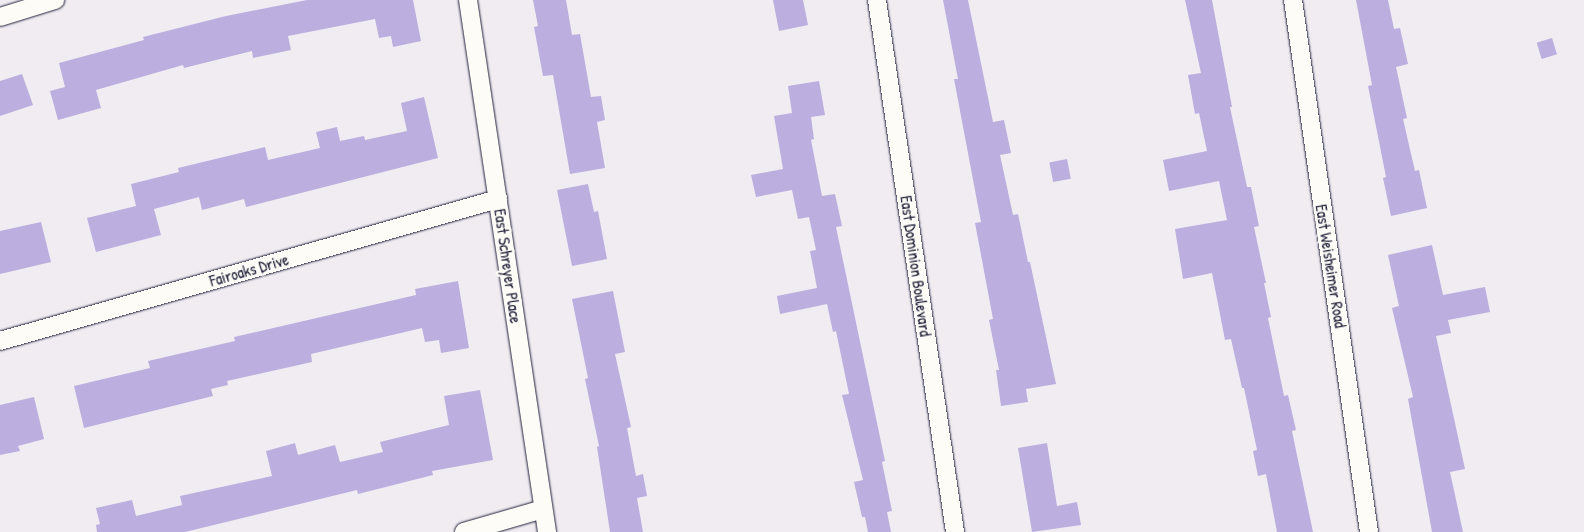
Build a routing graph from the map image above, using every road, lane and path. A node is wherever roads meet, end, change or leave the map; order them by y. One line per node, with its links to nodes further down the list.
1 (55, 0): 5 (street)
2 (468, 0): 6 (street, East Schreyer Place)
3 (877, 0): 11 (street, East Dominion Boulevard)
4 (1293, 0): 12 (street, East Weisheimer Road)
5 (0, 17)
6 (498, 199): 7 (street, Fairoaks Drive); 8 (street, East Schreyer Place)
7 (0, 341)
8 (543, 509): 9 (street); 10 (street, East Schreyer Place)
9 (464, 532)
10 (547, 532)
11 (955, 532)
12 (1369, 532)

